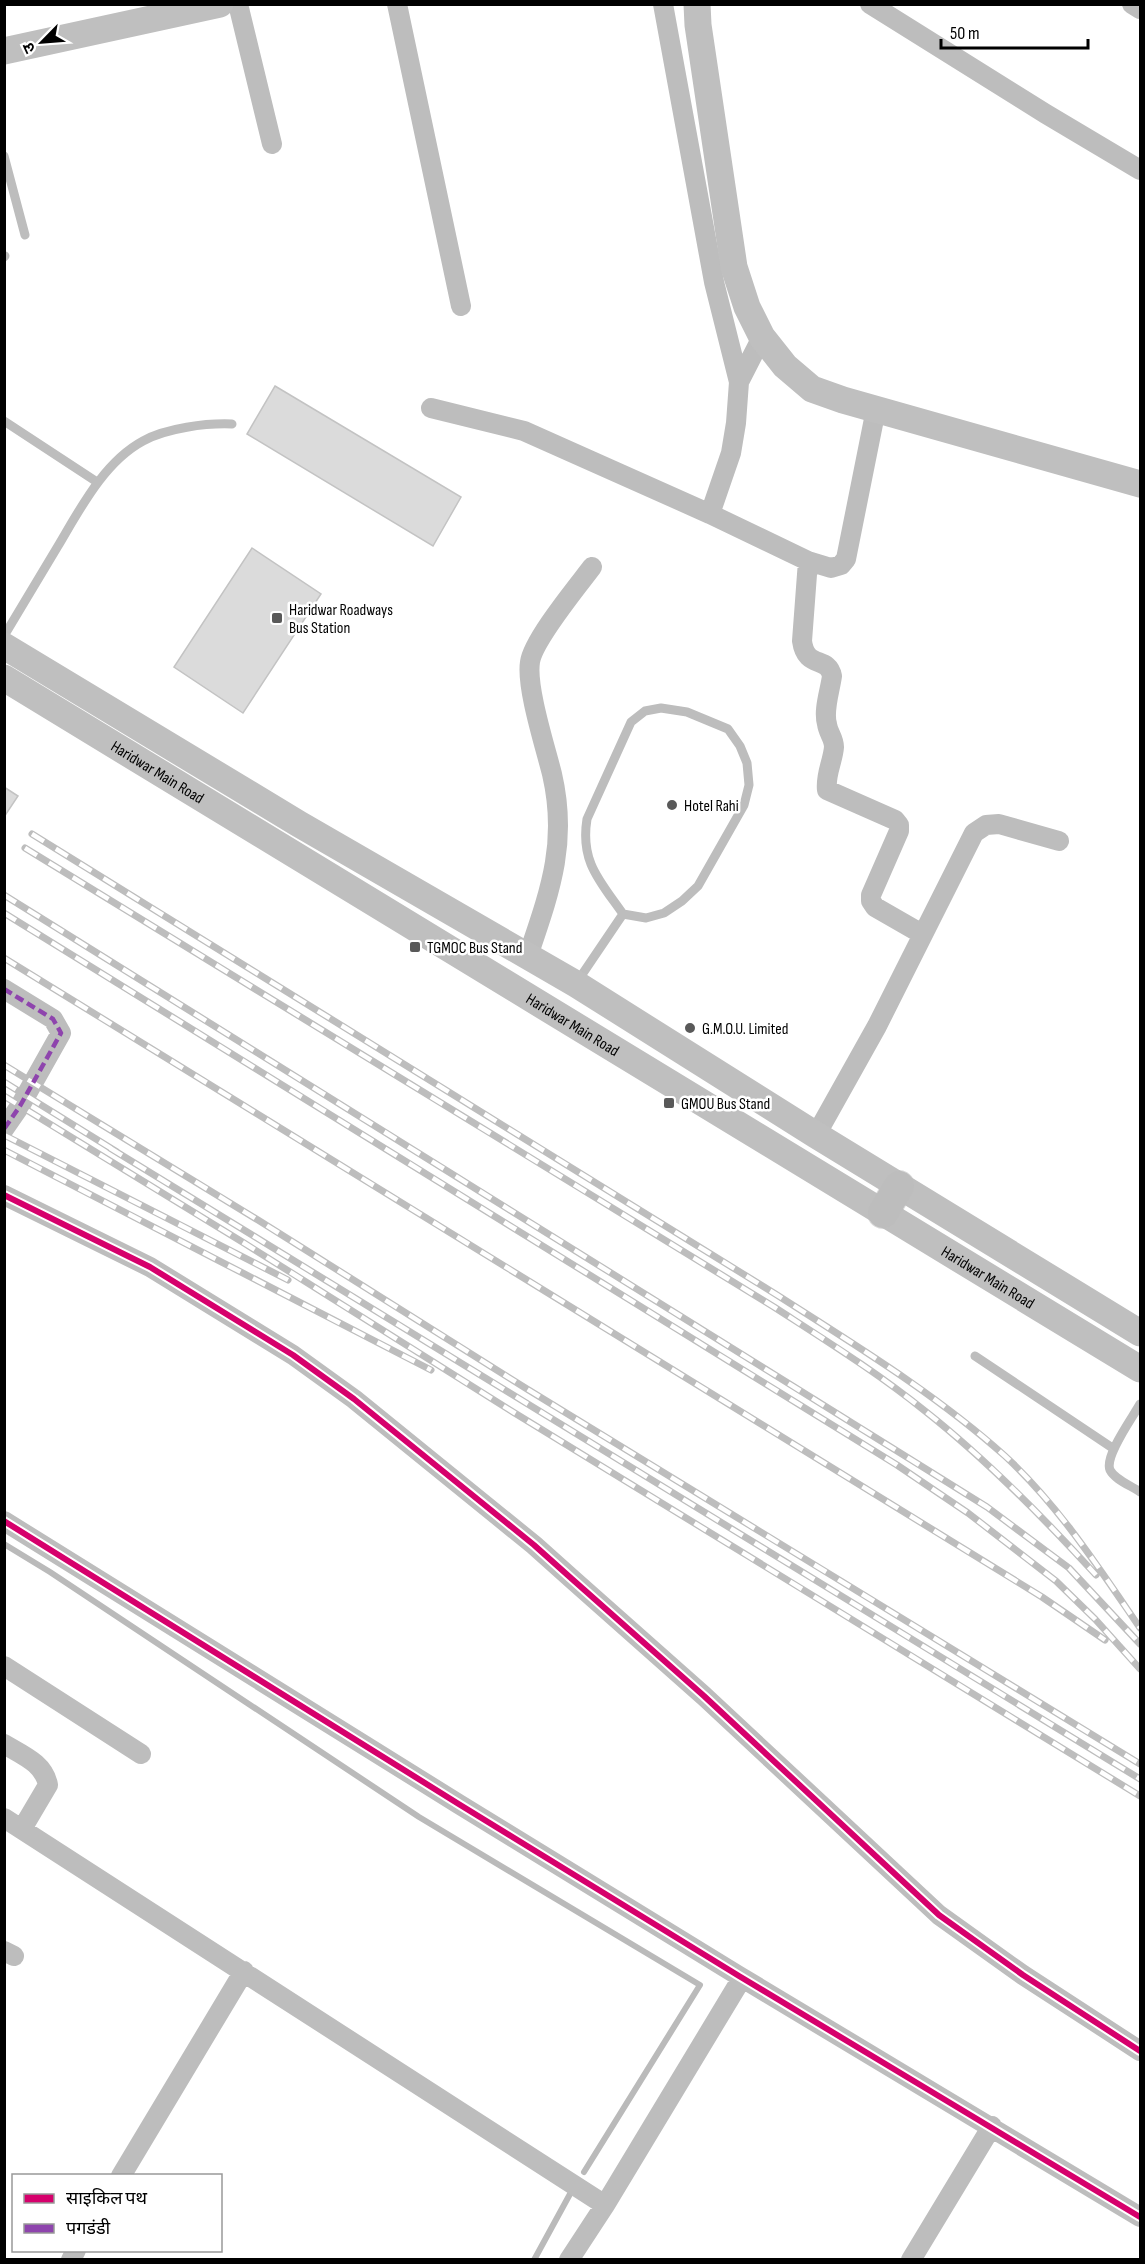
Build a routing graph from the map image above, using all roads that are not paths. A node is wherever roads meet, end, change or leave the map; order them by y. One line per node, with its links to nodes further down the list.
1 (220, 4): 9 (main road)
2 (238, 4): 10 (street)
3 (397, 4): 14 (street)
4 (663, 4): 16 (street)
5 (697, 4): 15 (main road)
6 (870, 4): 12 (street)
7 (1132, 4): 8 (street)
8 (1140, 9)
9 (4, 51)
10 (272, 144)
11 (4, 156): 13 (lane)
12 (1140, 170)
13 (25, 235)
14 (461, 306)
15 (762, 337): 16 (street); 18 (main road)
16 (739, 382): 23 (street)
17 (431, 408): 23 (street)
18 (876, 409): 22 (main road); 24 (street)
19 (4, 421): 21 (lane)
20 (232, 424): 21 (lane)
21 (97, 482): 26 (lane)
22 (1140, 484)
23 (710, 514): 24 (street)
24 (808, 561): 33 (street)
25 (592, 567): 34 (street)
26 (4, 636)
27 (4, 646): 29 (main road, Haridwar Main Road)
28 (4, 678): 30 (main road, Haridwar Main Road)
29 (87, 696): 30 (main road); 34 (main road, Haridwar Main Road)
30 (72, 720): 41 (main road, Haridwar Main Road)
31 (1059, 841): 33 (street)
32 (623, 915): 32 (lane); 35 (lane)
33 (922, 934): 38 (street)
34 (528, 956): 35 (main road, Haridwar Main Road)
35 (576, 984): 38 (main road, Haridwar Main Road)
36 (4, 989): 37 (street)
37 (4, 1129)
38 (816, 1135): 39 (main road, Haridwar Main Road)
39 (899, 1186): 41 (main road); 42 (main road, Haridwar Main Road)
40 (4, 1195): 56 (street)
41 (883, 1213): 44 (main road, Haridwar Main Road)
42 (1140, 1332)
43 (975, 1356): 46 (lane)
44 (1140, 1369)
45 (1140, 1404): 46 (lane)
46 (1114, 1449): 47 (lane)
47 (1140, 1492)
48 (4, 1521): 55 (street)
49 (4, 1666): 51 (street)
50 (4, 1744): 53 (street)
51 (141, 1754)
52 (4, 1818): 53 (street)
53 (22, 1829): 54 (street)
54 (244, 1971): 58 (street); 59 (street)
55 (742, 1978): 57 (street); 59 (street)
56 (1140, 2050)
57 (992, 2126): 60 (street); 62 (street)
58 (122, 2174)
59 (605, 2205): 61 (street)
60 (1140, 2217)
61 (569, 2259)
62 (911, 2259)

